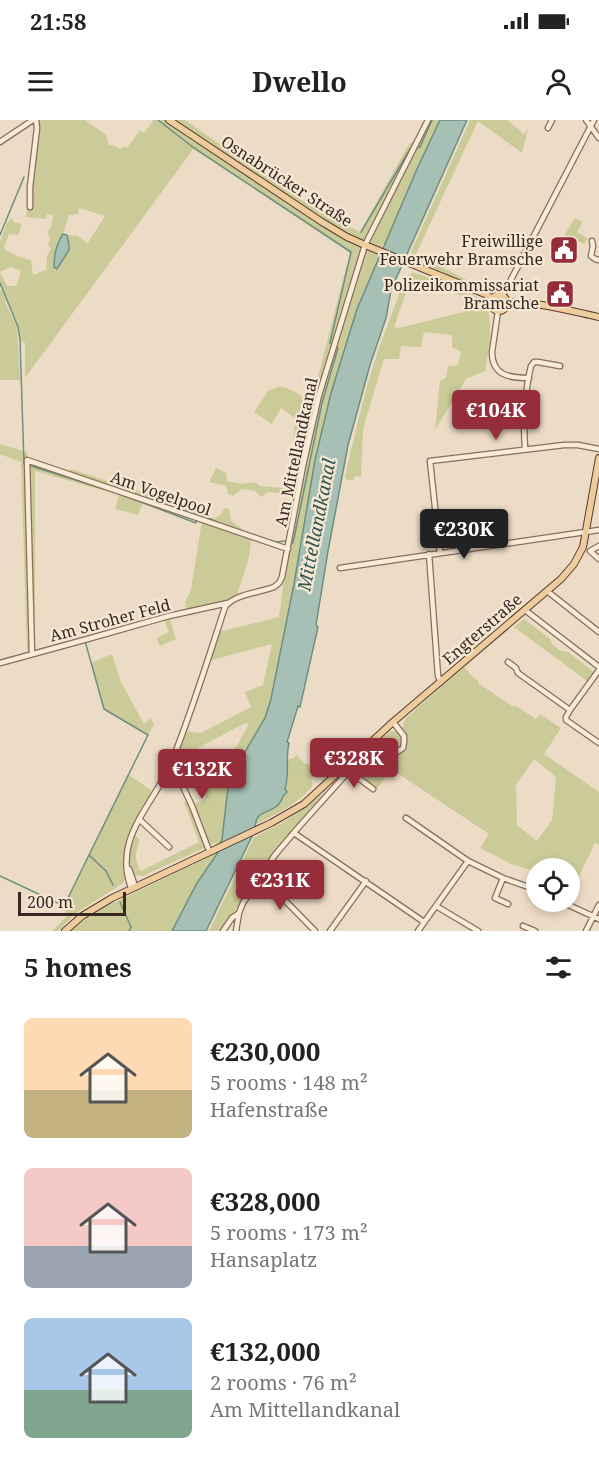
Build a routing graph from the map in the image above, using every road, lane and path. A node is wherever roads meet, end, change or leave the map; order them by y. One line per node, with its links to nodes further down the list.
1 (35, 120): 10 (street); 11 (street)
2 (169, 120): 13 (main road, Osnabrücker Straße)
3 (428, 120): 13 (street, Am Mittellandkanal)
4 (552, 120): 8 (street)
5 (586, 120): 7 (street)
6 (594, 120): 7 (street)
7 (591, 126): 9 (street); 16 (street)
8 (548, 128)
9 (599, 138)
10 (0, 142)
11 (30, 207)
12 (592, 241): 14 (street)
13 (365, 244): 15 (main road, Osnabrücker Straße); 27 (street, Am Mittellandkanal)
14 (599, 260)
15 (493, 299): 16 (main road); 17 (main road)
16 (505, 300): 17 (main road); 18 (main road)
17 (498, 311): 20 (street)
18 (599, 317)
19 (560, 366): 20 (street)
20 (529, 378): 21 (street)
21 (525, 448): 22 (street); 28 (street)
22 (599, 449)
23 (599, 458): 25 (main road, Engterstraße)
24 (599, 530): 25 (street)
25 (586, 531): 28 (street); 32 (main road, Engterstraße)
26 (599, 546): 30 (street)
27 (288, 549): 33 (street, Am Mittellandkanal); 36 (street, Am Vogelpool)
28 (440, 553): 29 (street)
29 (429, 554): 31 (street); 40 (street)
30 (599, 559)
31 (340, 568)
32 (547, 591): 34 (main road, Engterstraße); 35 (street)
33 (228, 603): 36 (street, Am Stroher Feld); 44 (street)
34 (525, 610): 39 (street); 40 (main road, Engterstraße)
35 (599, 632)
36 (32, 654): 38 (street, Am Stroher Feld)
37 (508, 662): 41 (street)
38 (0, 663)
39 (599, 669): 41 (street)
40 (441, 682): 42 (main road, Engterstraße)
41 (570, 710): 43 (street)
42 (393, 723): 45 (street); 51 (main road, Engterstraße)
43 (599, 743)
44 (172, 763): 48 (street); 51 (street)
45 (349, 771): 46 (street); 49 (street)
46 (373, 789)
47 (406, 818): 52 (street)
48 (140, 820): 50 (street); 57 (street)
49 (294, 833): 53 (street); 55 (street)
50 (169, 847)
51 (208, 850): 57 (main road, Engterstraße)
52 (469, 861): 54 (street); 60 (street)
53 (261, 876): 62 (street); 69 (street)
54 (503, 878): 56 (street); 58 (street)
55 (366, 881): 64 (street); 70 (street)
56 (526, 886)
57 (133, 887): 66 (main road, Engterstraße)
58 (508, 904)
59 (599, 905): 63 (street)
60 (436, 906): 64 (street); 72 (street)
61 (580, 910): 63 (street)
62 (238, 913): 67 (street); 68 (street)
63 (596, 917): 74 (street)
64 (424, 922): 71 (street)
65 (523, 926): 73 (street)
66 (65, 931)
67 (223, 931)
68 (236, 931)
69 (315, 931)
70 (330, 931)
71 (418, 931)
72 (478, 931)
73 (536, 931)
74 (586, 931)

